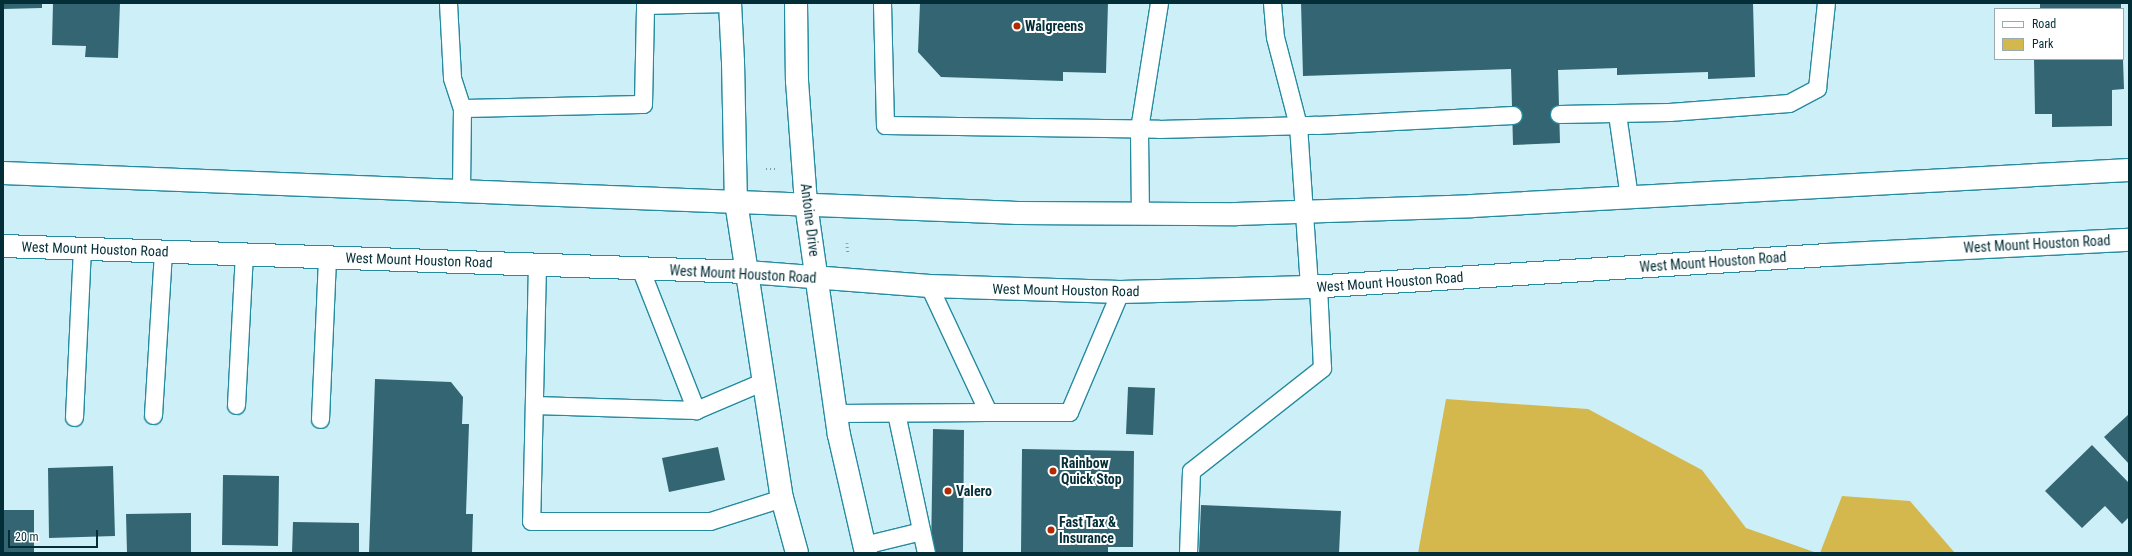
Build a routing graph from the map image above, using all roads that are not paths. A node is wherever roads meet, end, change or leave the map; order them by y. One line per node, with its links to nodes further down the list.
1 (448, 3): 9 (lane)
2 (728, 3): 8 (lane); 19 (main road)
3 (796, 3): 20 (main road, Antoine Drive)
4 (882, 3): 14 (lane)
5 (1159, 3): 14 (lane)
6 (1272, 3): 13 (lane)
7 (1826, 3): 11 (lane)
8 (645, 4): 9 (lane)
9 (462, 108): 17 (lane)
10 (1559, 114): 11 (lane)
11 (1617, 114): 18 (lane)
12 (1513, 115): 13 (lane)
13 (1298, 125): 14 (lane); 21 (lane)
14 (1139, 128): 22 (lane)
15 (2129, 170): 18 (main road)
16 (3, 173): 17 (main road)
17 (461, 191): 19 (main road)
18 (1629, 197): 21 (main road)
19 (736, 202): 20 (main road); 31 (main road)
20 (806, 204): 22 (main road); 32 (main road, Antoine Drive)
21 (1303, 212): 22 (main road); 34 (lane)
22 (1140, 214)
23 (2129, 240): 34 (main road, West Mount Houston Road)
24 (3, 246): 25 (main road, West Mount Houston Road)
25 (82, 249): 26 (main road, West Mount Houston Road); 44 (lane)
26 (163, 252): 27 (main road, West Mount Houston Road); 43 (lane)
27 (244, 254): 28 (main road, West Mount Houston Road); 37 (lane)
28 (327, 257): 29 (main road, West Mount Houston Road); 45 (lane)
29 (537, 264): 30 (main road, West Mount Houston Road); 38 (lane)
30 (640, 268): 31 (main road, West Mount Houston Road); 39 (lane)
31 (747, 272): 32 (main road, West Mount Houston Road); 36 (main road)
32 (818, 278): 33 (main road, West Mount Houston Road); 41 (main road, Antoine Drive)
33 (929, 286): 35 (main road, West Mount Houston Road); 40 (lane)
34 (1314, 287): 35 (main road, West Mount Houston Road); 51 (lane)
35 (1120, 292): 40 (lane)
36 (764, 381): 39 (lane); 46 (main road)
37 (236, 405)
38 (534, 405): 39 (lane); 46 (lane)
39 (696, 410)
40 (988, 412): 42 (lane)
41 (836, 413): 42 (lane); 48 (main road, Antoine Drive)
42 (896, 413): 47 (lane)
43 (153, 415)
44 (74, 417)
45 (320, 419)
46 (782, 498): 49 (main road)
47 (921, 531): 48 (lane); 50 (lane)
48 (865, 549)
49 (797, 553)
50 (926, 553)
51 (1188, 553)

